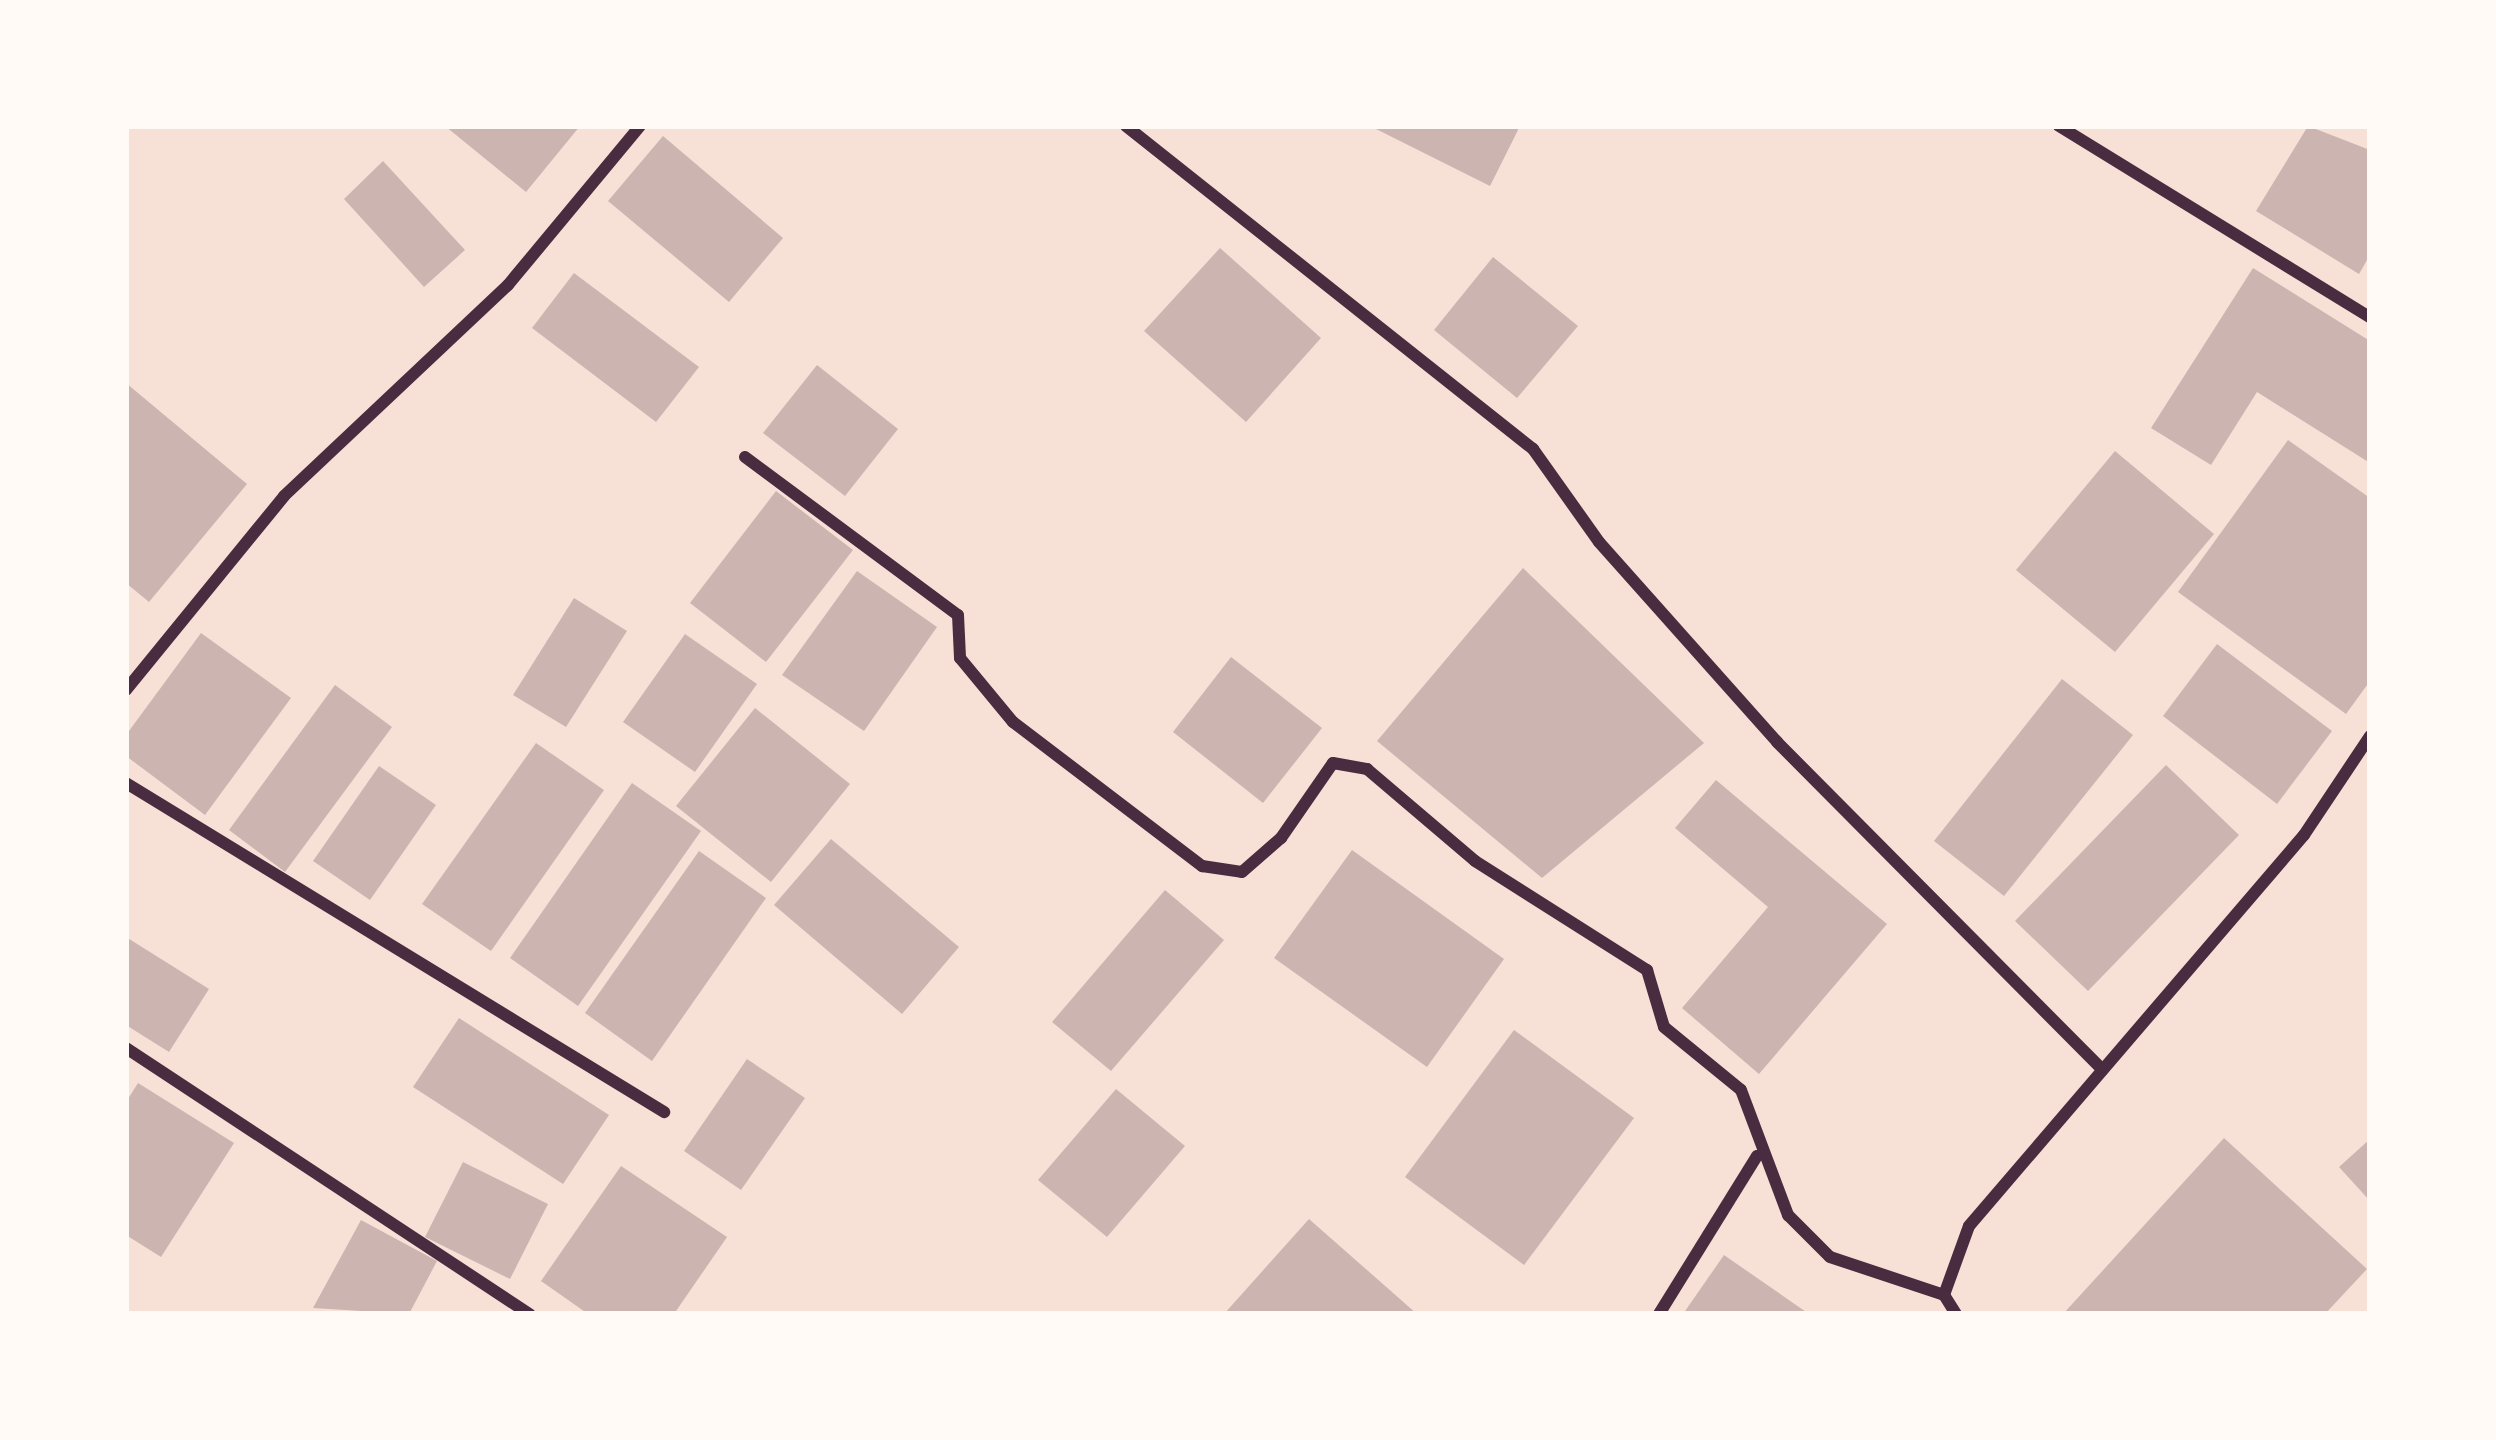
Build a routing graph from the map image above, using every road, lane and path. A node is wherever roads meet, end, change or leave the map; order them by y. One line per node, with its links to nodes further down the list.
1 (640, 126): 6 (street)
2 (1126, 126): 10 (street)
3 (2059, 126): 4 (street)
4 (2370, 317)
5 (746, 458): 12 (street)
6 (126, 690)
7 (2370, 736): 10 (street)
8 (126, 783): 11 (street)
9 (126, 1048): 14 (street)
10 (2103, 1070): 13 (street)
11 (664, 1112)
12 (1757, 1156): 13 (street); 15 (street)
13 (1944, 1294): 16 (street)
14 (530, 1314)
15 (1659, 1314)
16 (1956, 1314)

